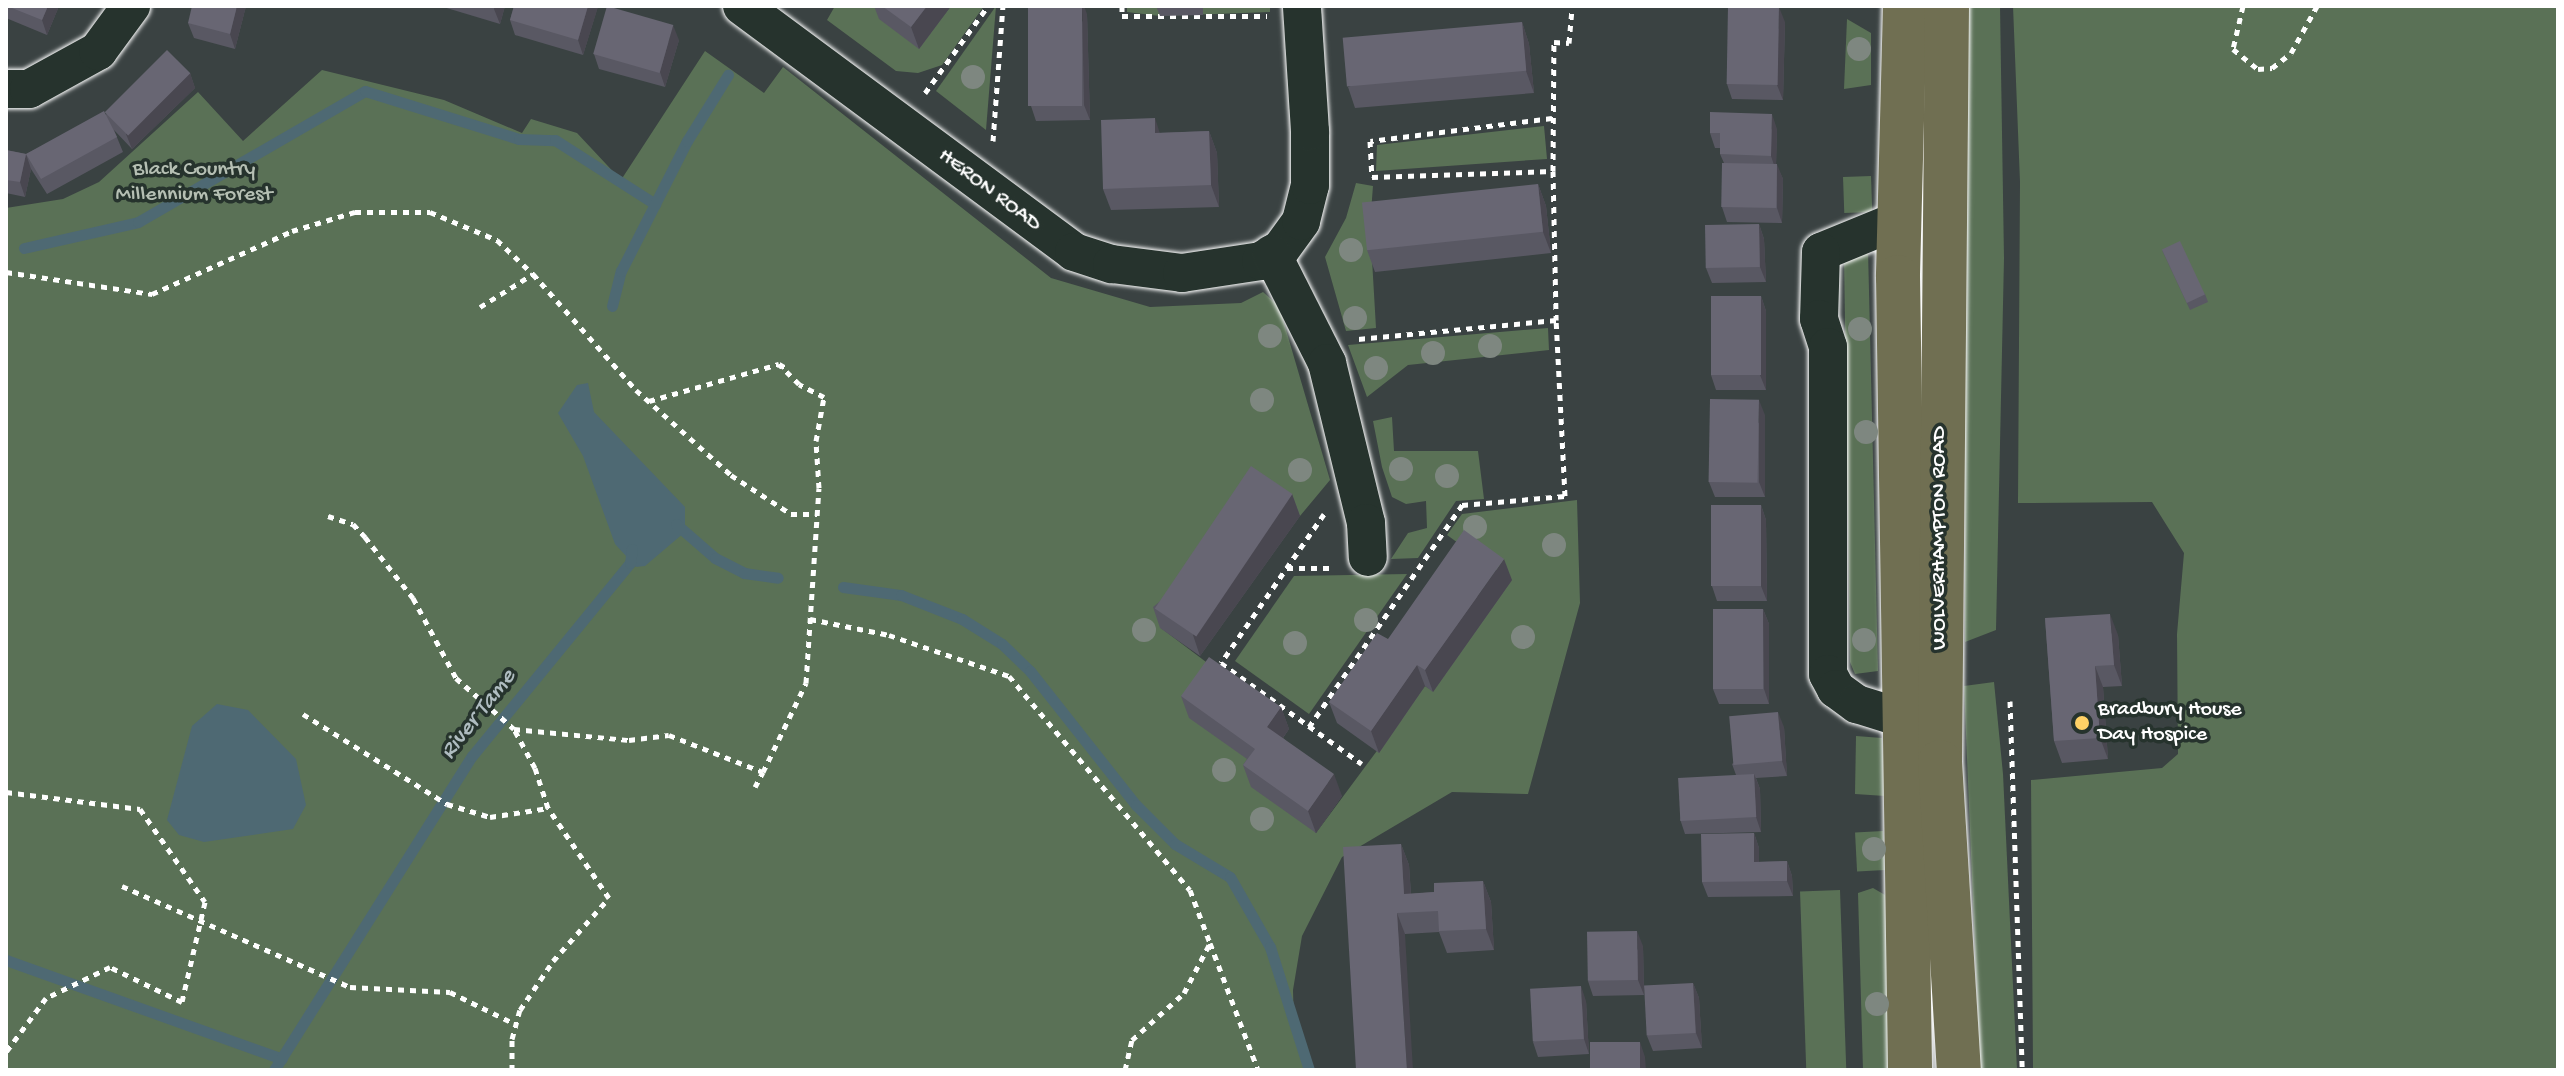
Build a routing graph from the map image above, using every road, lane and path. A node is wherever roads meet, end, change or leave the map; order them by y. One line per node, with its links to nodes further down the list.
1 (131, 6): 12 (street)
2 (742, 6): 18 (street, HERON ROAD)
3 (988, 6): 13 (path)
4 (1003, 6): 15 (path)
5 (1122, 6): 11 (path)
6 (1572, 6): 14 (path)
7 (1905, 6): 17 (highway, WOLVERHAMPTON ROAD)
8 (1947, 6): 51 (highway, WOLVERHAMPTON ROAD)
9 (2243, 6): 10 (path)
10 (2317, 6)
11 (1291, 11): 18 (street, HERON ROAD)
12 (6, 89)
13 (925, 93)
14 (1552, 118): 16 (path); 16 (path)
15 (993, 141)
16 (1553, 171): 22 (path)
17 (1899, 220): 34 (highway, WOLVERHAMPTON ROAD); 34 (street)
18 (1272, 254): 30 (street)
19 (6, 272): 20 (path)
20 (533, 274): 21 (path); 26 (path)
21 (480, 307)
22 (1556, 320): 23 (path); 35 (path)
23 (1344, 340)
24 (779, 364): 25 (path); 26 (path); 28 (path)
25 (786, 368)
26 (648, 401): 28 (path)
27 (1330, 506): 35 (path)
28 (817, 514): 31 (path)
29 (328, 516): 36 (path)
30 (1378, 532)
31 (810, 619): 38 (path); 44 (path)
32 (2010, 701): 52 (path)
33 (303, 714): 41 (path)
34 (1905, 719): 50 (highway, WOLVERHAMPTON ROAD)
35 (1309, 727): 37 (path)
36 (514, 729): 38 (path); 41 (path)
37 (1362, 764)
38 (763, 772): 39 (path)
39 (755, 787)
40 (6, 792): 43 (path)
41 (548, 808): 45 (path)
42 (122, 886): 43 (path)
43 (201, 923): 45 (path); 46 (path)
44 (1210, 943): 48 (path); 49 (path)
45 (515, 1024): 47 (path)
46 (6, 1052)
47 (512, 1070)
48 (1125, 1070)
49 (1258, 1070)
50 (1910, 1070)
51 (1959, 1070)
52 (2022, 1070)

